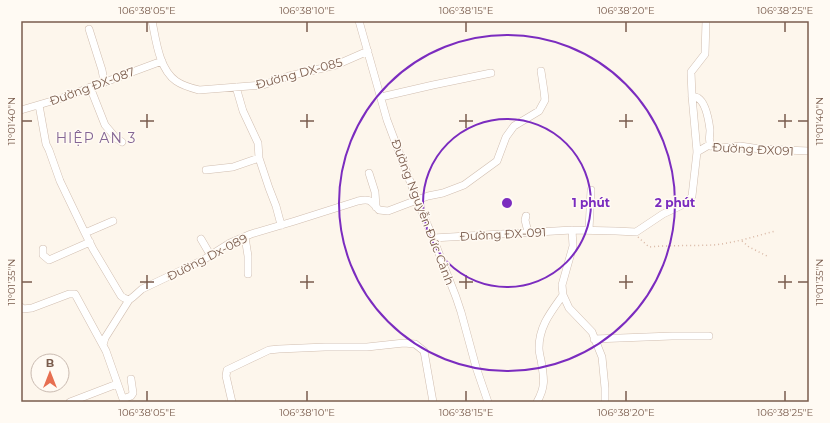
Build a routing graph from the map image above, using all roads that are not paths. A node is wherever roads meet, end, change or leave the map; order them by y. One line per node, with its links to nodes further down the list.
1 (152, 21): 6 (street, Đường DX-085)
2 (359, 21): 5 (street, Đường Nguyễn Đức Cảnh)
3 (706, 21): 12 (street)
4 (89, 29): 9 (street)
5 (368, 52): 11 (street, Đường DX-085); 13 (street, Đường Nguyễn Đức Cảnh)
6 (162, 61): 9 (street, Đường ĐX-087); 11 (street, Đường DX-085)
7 (541, 71): 24 (street, Đường Dx-089)
8 (491, 74): 13 (street)
9 (104, 82): 10 (street, Đường ĐX-087)
10 (90, 87): 14 (street, Đường ĐX-087); 16 (street)
11 (236, 87): 20 (street)
12 (692, 96): 17 (street); 19 (street)
13 (381, 97): 24 (street, Đường Nguyễn Đức Cảnh)
14 (39, 105): 15 (street, Đường ĐX-087); 32 (street)
15 (21, 110)
16 (122, 142)
17 (711, 146): 18 (street, Đường ĐX091); 19 (street, Đường ĐX091)
18 (809, 151)
19 (697, 152): 30 (street, Đường ĐX-091)
20 (259, 158): 21 (street); 28 (street)
21 (206, 170)
22 (369, 174): 25 (street)
23 (591, 190): 30 (street)
24 (417, 200): 25 (street, Đường Dx-089); 34 (street, Đường Nguyễn Đức Cảnh)
25 (376, 206): 28 (street, Đường Dx-089)
26 (526, 216): 31 (street)
27 (113, 221): 32 (street)
28 (282, 225): 33 (street, Đường Dx-089)
29 (572, 230): 30 (street, Đường ĐX-091); 31 (street, Đường ĐX-091); 40 (street)
30 (589, 230)
31 (528, 232): 34 (street, Đường ĐX-091)
32 (85, 233): 36 (street)
33 (245, 237): 38 (street, Đường Dx-089); 39 (street)
34 (433, 238): 54 (street, Đường Nguyễn Đức Cảnh)
35 (201, 239): 38 (street)
36 (90, 242): 37 (street); 41 (street)
37 (43, 249)
38 (212, 254): 41 (street, Đường Dx-089)
39 (248, 274)
40 (563, 295): 46 (street); 55 (street)
41 (129, 300): 47 (street, Đường Dx-089)
42 (21, 307): 43 (street)
43 (30, 309): 44 (street); 47 (street)
44 (21, 314)
45 (709, 336): 46 (street)
46 (594, 339): 56 (street)
47 (102, 345): 49 (street)
48 (131, 379): 50 (street)
49 (117, 384): 50 (street); 51 (street)
50 (124, 400)
51 (70, 402)
52 (232, 402): 53 (street)
53 (433, 402)
54 (488, 402)
55 (537, 402)
56 (605, 402)

